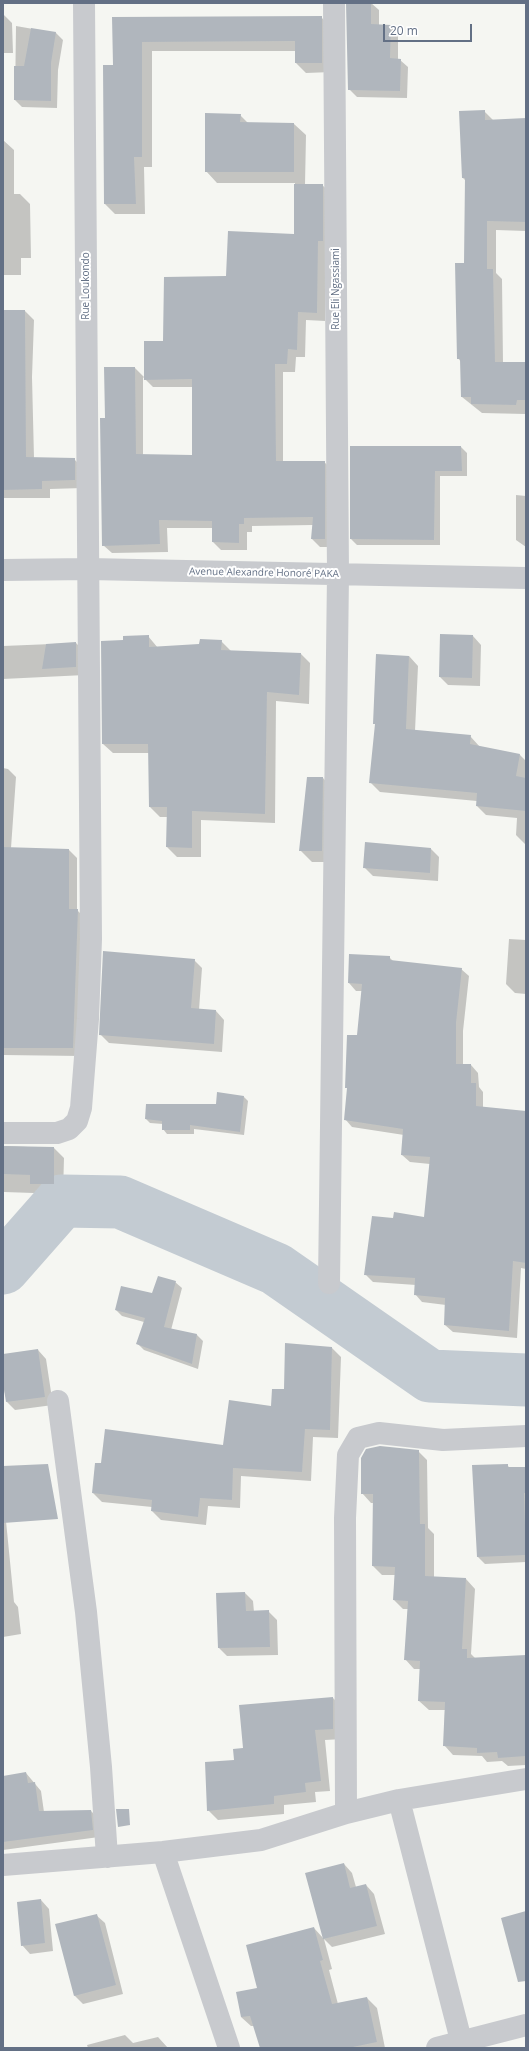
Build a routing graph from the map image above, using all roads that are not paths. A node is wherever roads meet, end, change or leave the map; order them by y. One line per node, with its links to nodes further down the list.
1 (84, 3): 3 (street, Rue Loukondo)
2 (334, 3): 5 (street, Rue Eli Ngassiami)
3 (89, 568): 4 (street, Avenue Alexandre Honoré PAKA); 5 (street, Avenue Alexandre Honoré PAKA); 7 (street, Rue Loukondo)
4 (3, 570)
5 (338, 575): 6 (street, Avenue Alexandre Honoré PAKA); 8 (street, Rue Eli Ngassiami)
6 (526, 578)
7 (3, 1133)
8 (330, 1283)
9 (58, 1401): 15 (street)
10 (526, 1436): 13 (street)
11 (526, 1779): 12 (street)
12 (399, 1800): 13 (street); 18 (street)
13 (346, 1814): 14 (street)
14 (163, 1852): 15 (street); 19 (street)
15 (107, 1857): 16 (street)
16 (3, 1865)
17 (526, 2025): 18 (street)
18 (462, 2045): 20 (street)
19 (229, 2048)
20 (437, 2048)

